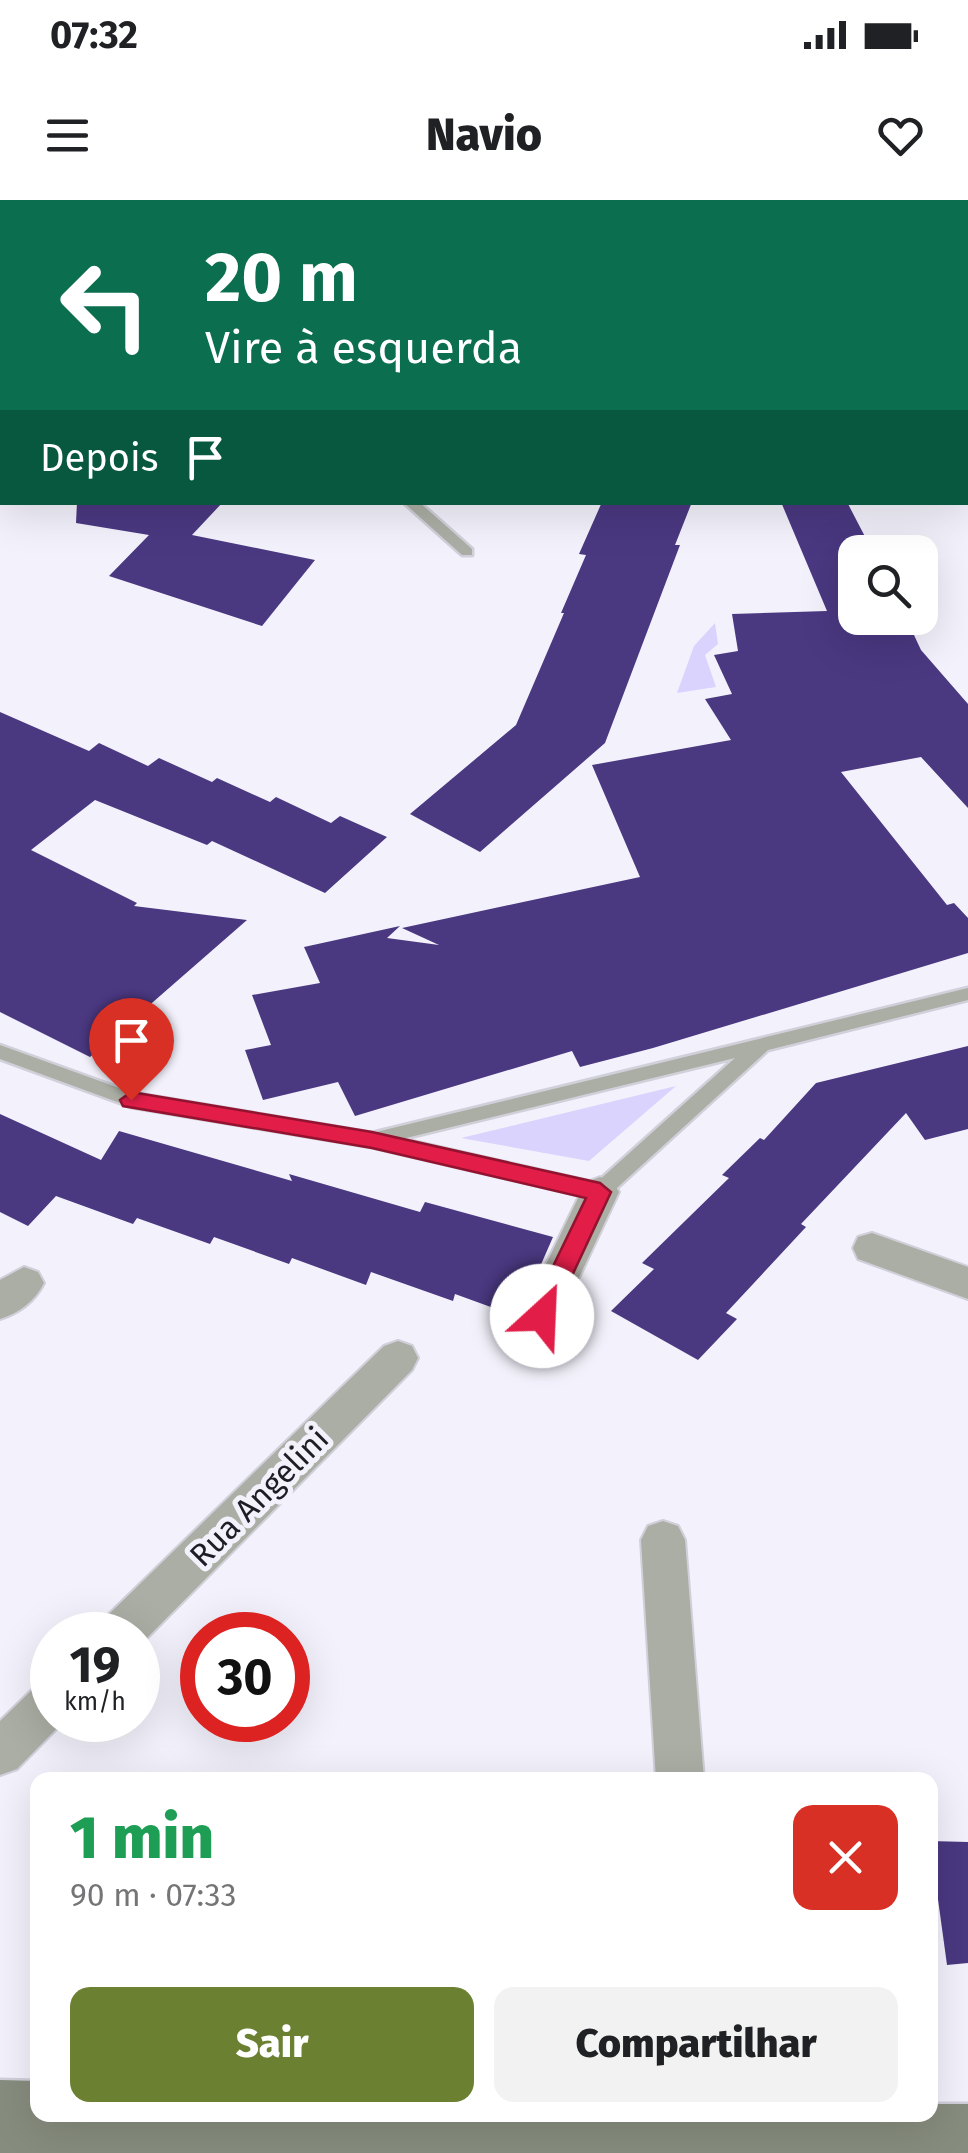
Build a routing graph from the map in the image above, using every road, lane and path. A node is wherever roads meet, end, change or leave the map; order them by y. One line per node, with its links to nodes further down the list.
1 (413, 505): 2 (lane)
2 (468, 552)
3 (968, 994): 4 (lane)
4 (761, 1045): 6 (lane); 7 (lane)
5 (0, 1052): 6 (lane)
6 (372, 1140): 7 (lane)
7 (600, 1192): 10 (street)
8 (872, 1248): 9 (street)
9 (968, 1283)
10 (542, 1316)
11 (398, 1358): 13 (street, Rua Angelini)
12 (663, 1540): 16 (street)
13 (143, 1612)
14 (30, 1723): 15 (street)
15 (0, 1754)
16 (679, 1772)
17 (0, 2118): 18 (main road)
18 (30, 2119)
19 (148, 2122): 20 (main road)
20 (705, 2137): 21 (main road)
21 (968, 2142)

